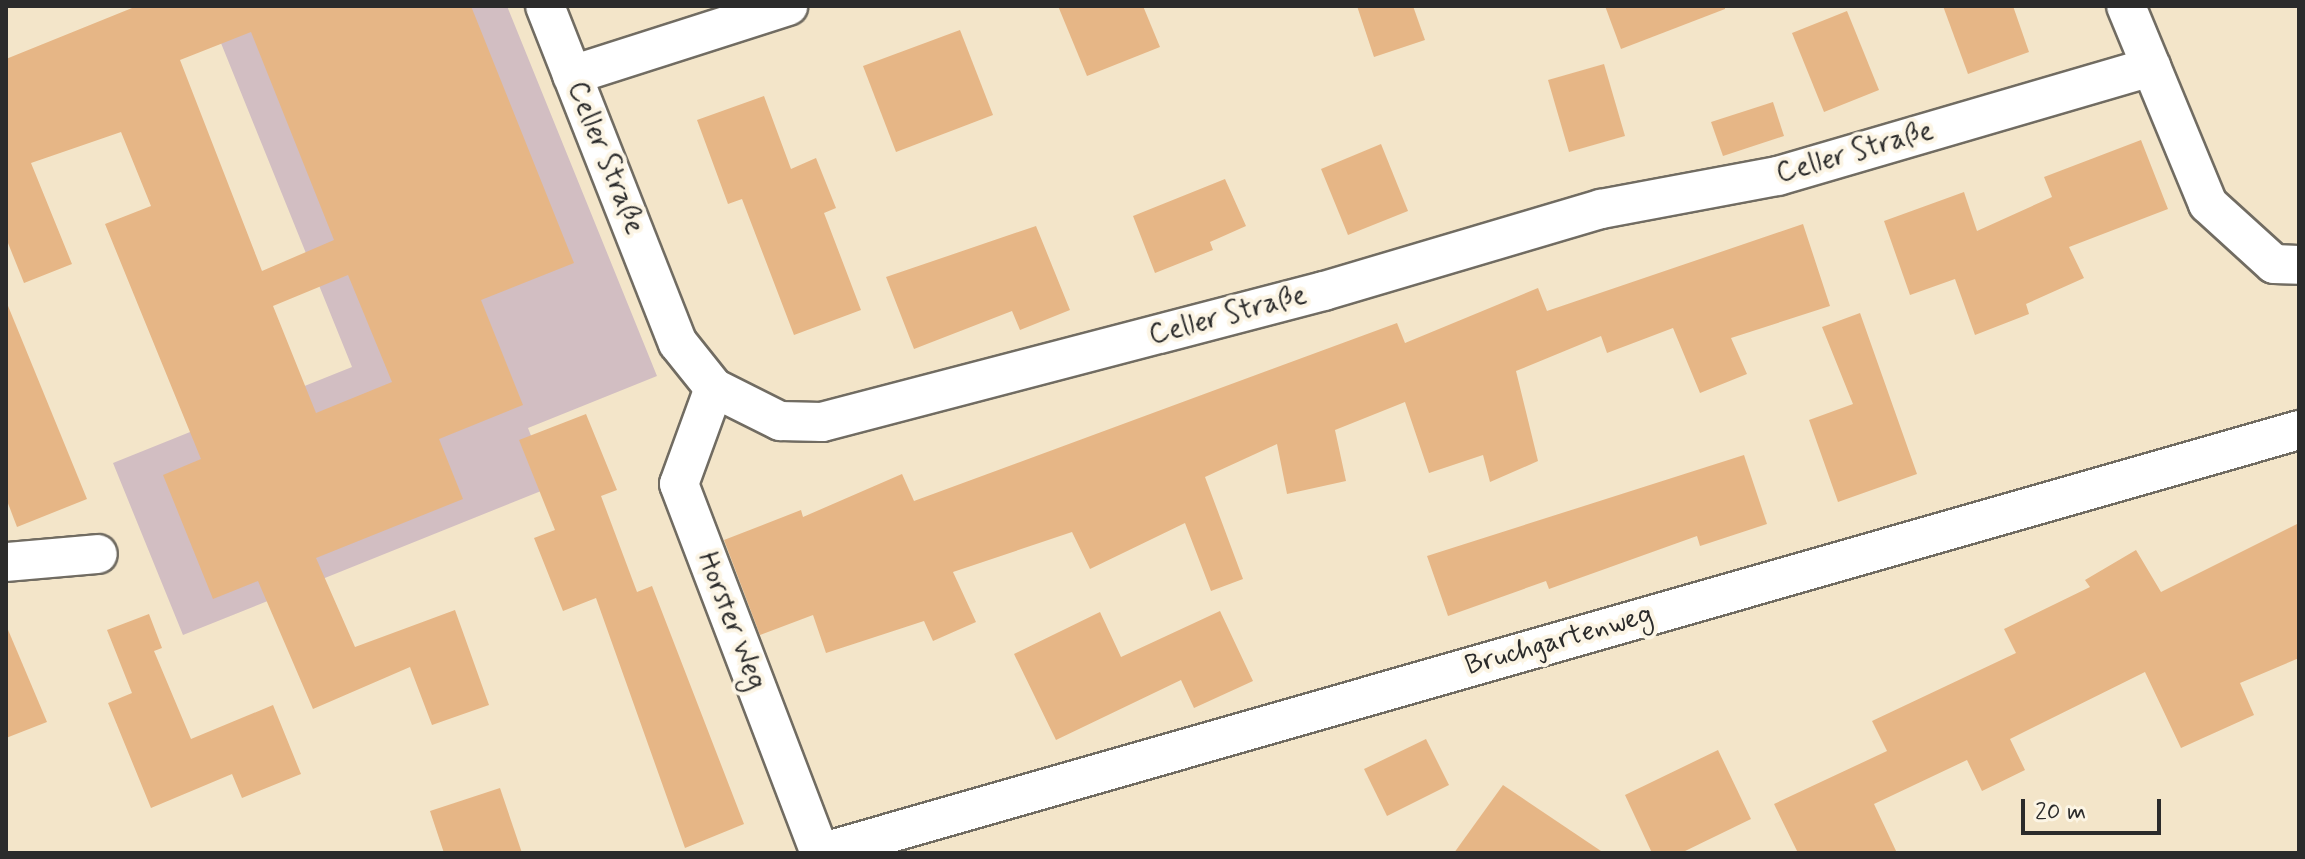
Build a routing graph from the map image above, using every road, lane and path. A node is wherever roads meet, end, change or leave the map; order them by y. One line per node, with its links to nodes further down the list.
1 (545, 6): 5 (street, Celler Straße)
2 (788, 6): 5 (street)
3 (2126, 6): 4 (street)
4 (2151, 67): 6 (street); 7 (street, Celler Straße)
5 (572, 75): 7 (street, Celler Straße)
6 (2299, 265)
7 (714, 388): 11 (street, Horster Weg)
8 (2299, 430): 11 (street, Bruchgartenweg)
9 (98, 554): 10 (street)
10 (6, 562)
11 (820, 853)

